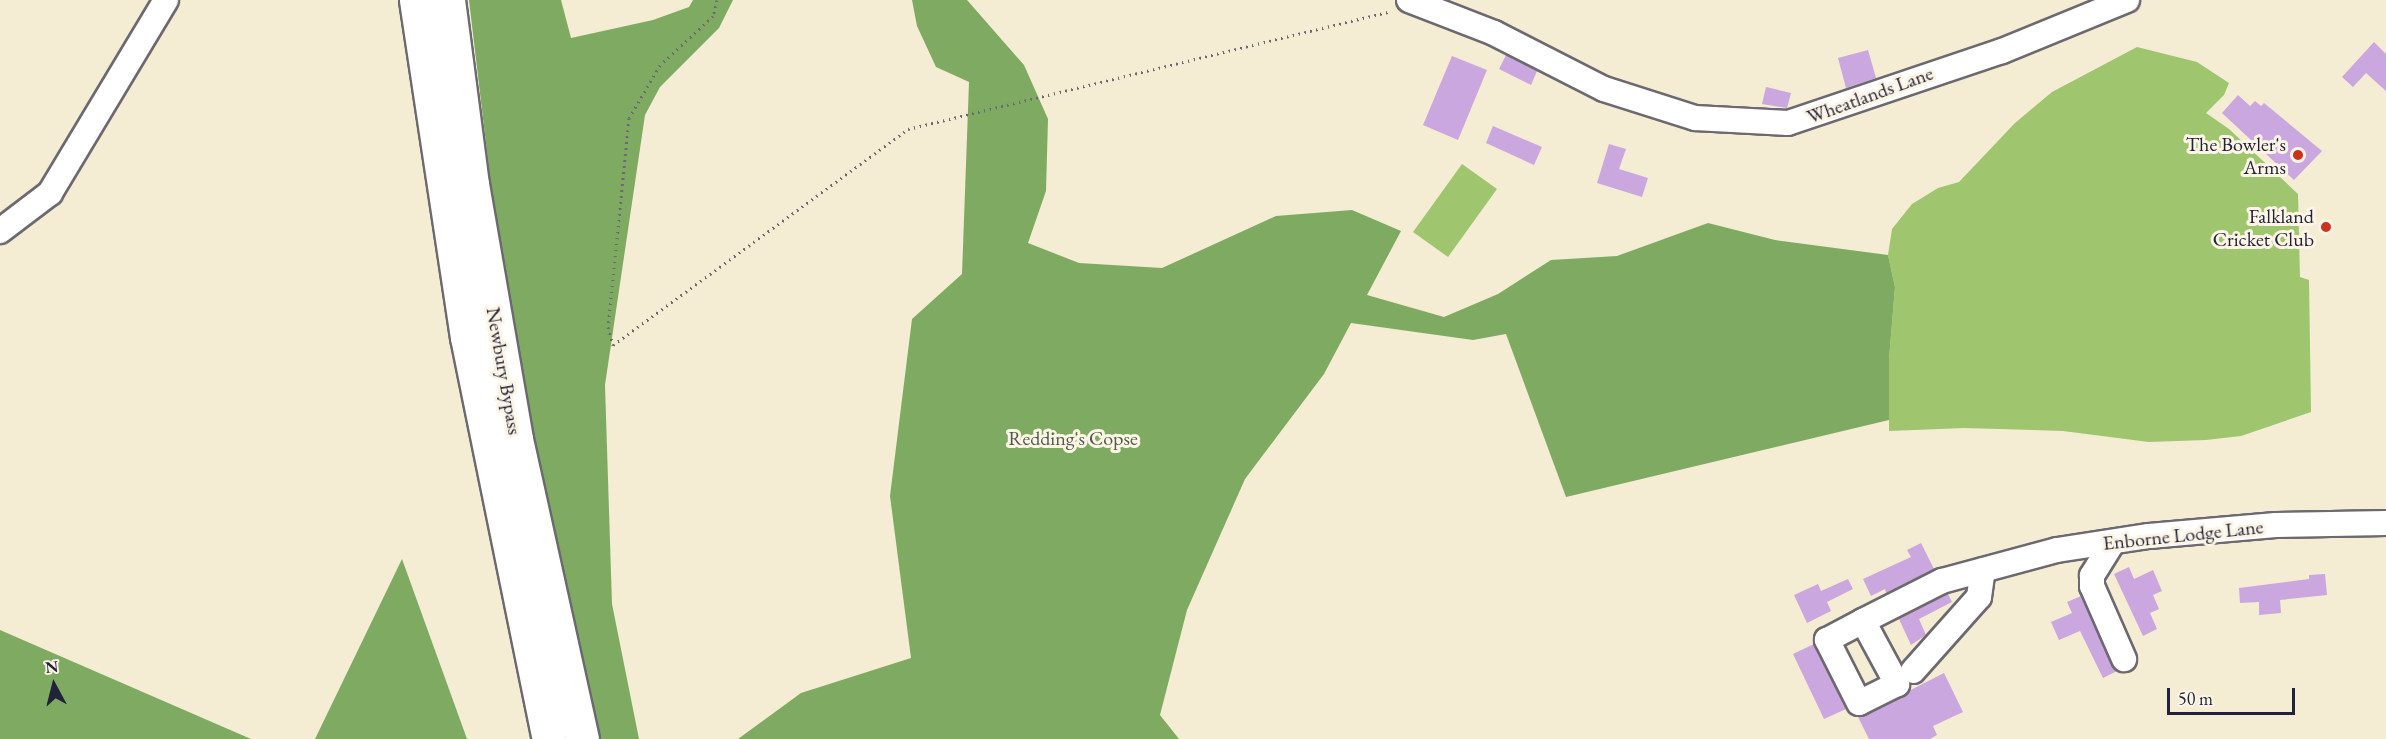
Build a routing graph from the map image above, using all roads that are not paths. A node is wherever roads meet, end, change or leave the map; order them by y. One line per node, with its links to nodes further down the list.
1 (166, 0): 6 (street)
2 (416, 0): 13 (highway, Newbury Bypass)
3 (448, 0): 14 (highway, Newbury Bypass)
4 (2127, 0): 5 (street, Wheatlands Lane)
5 (1414, 2)
6 (0, 231)
7 (2386, 523): 8 (street, Enborne Lodge Lane)
8 (2113, 542): 9 (street, Enborne Lodge Lane); 11 (street)
9 (1983, 570): 10 (street, Enborne Lodge Lane); 12 (street)
10 (1863, 621)
11 (2124, 659)
12 (1912, 671)
13 (549, 739)
14 (582, 739)

